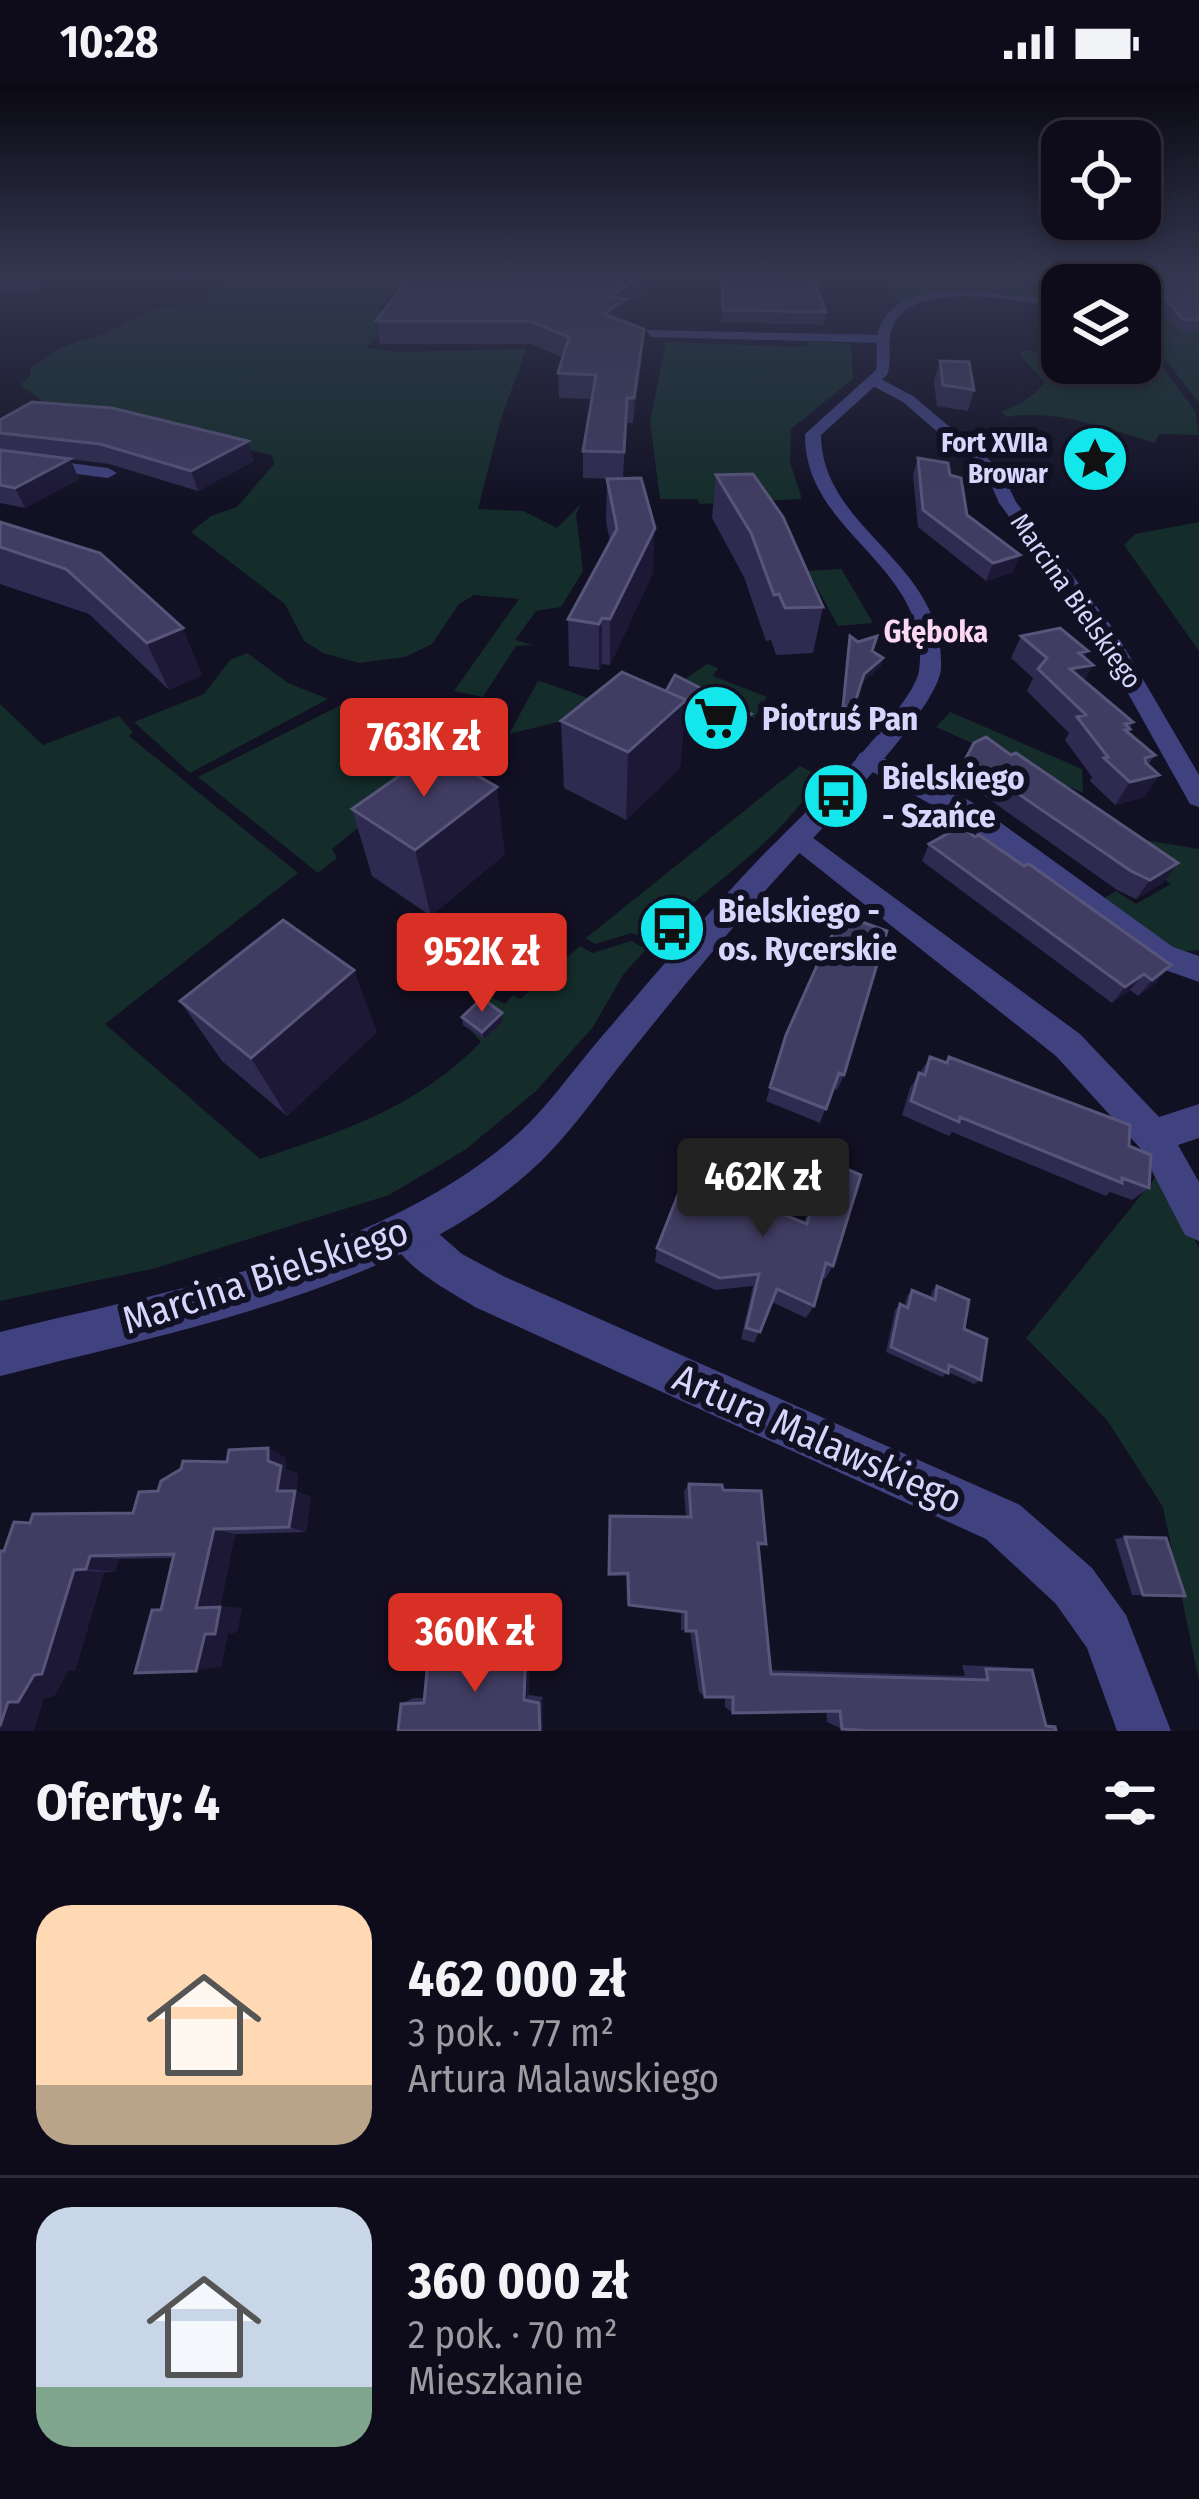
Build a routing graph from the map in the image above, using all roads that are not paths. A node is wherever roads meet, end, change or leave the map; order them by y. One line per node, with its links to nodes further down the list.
1 (885, 352): 2 (street)
2 (874, 381): 5 (street, Marcina Bielskiego); 6 (street, Marcina Bielskiego)
3 (0, 460): 4 (street)
4 (108, 473)
5 (869, 759): 7 (street, Marcina Bielskiego); 8 (street)
6 (1199, 799)
7 (798, 837): 10 (street); 12 (street, Marcina Bielskiego)
8 (1199, 970)
9 (1199, 1121): 10 (street)
10 (1153, 1136): 11 (street)
11 (1199, 1221)
12 (407, 1232): 13 (street, Marcina Bielskiego); 14 (street, Artura Malawskiego)
13 (0, 1354)
14 (1144, 1731)

